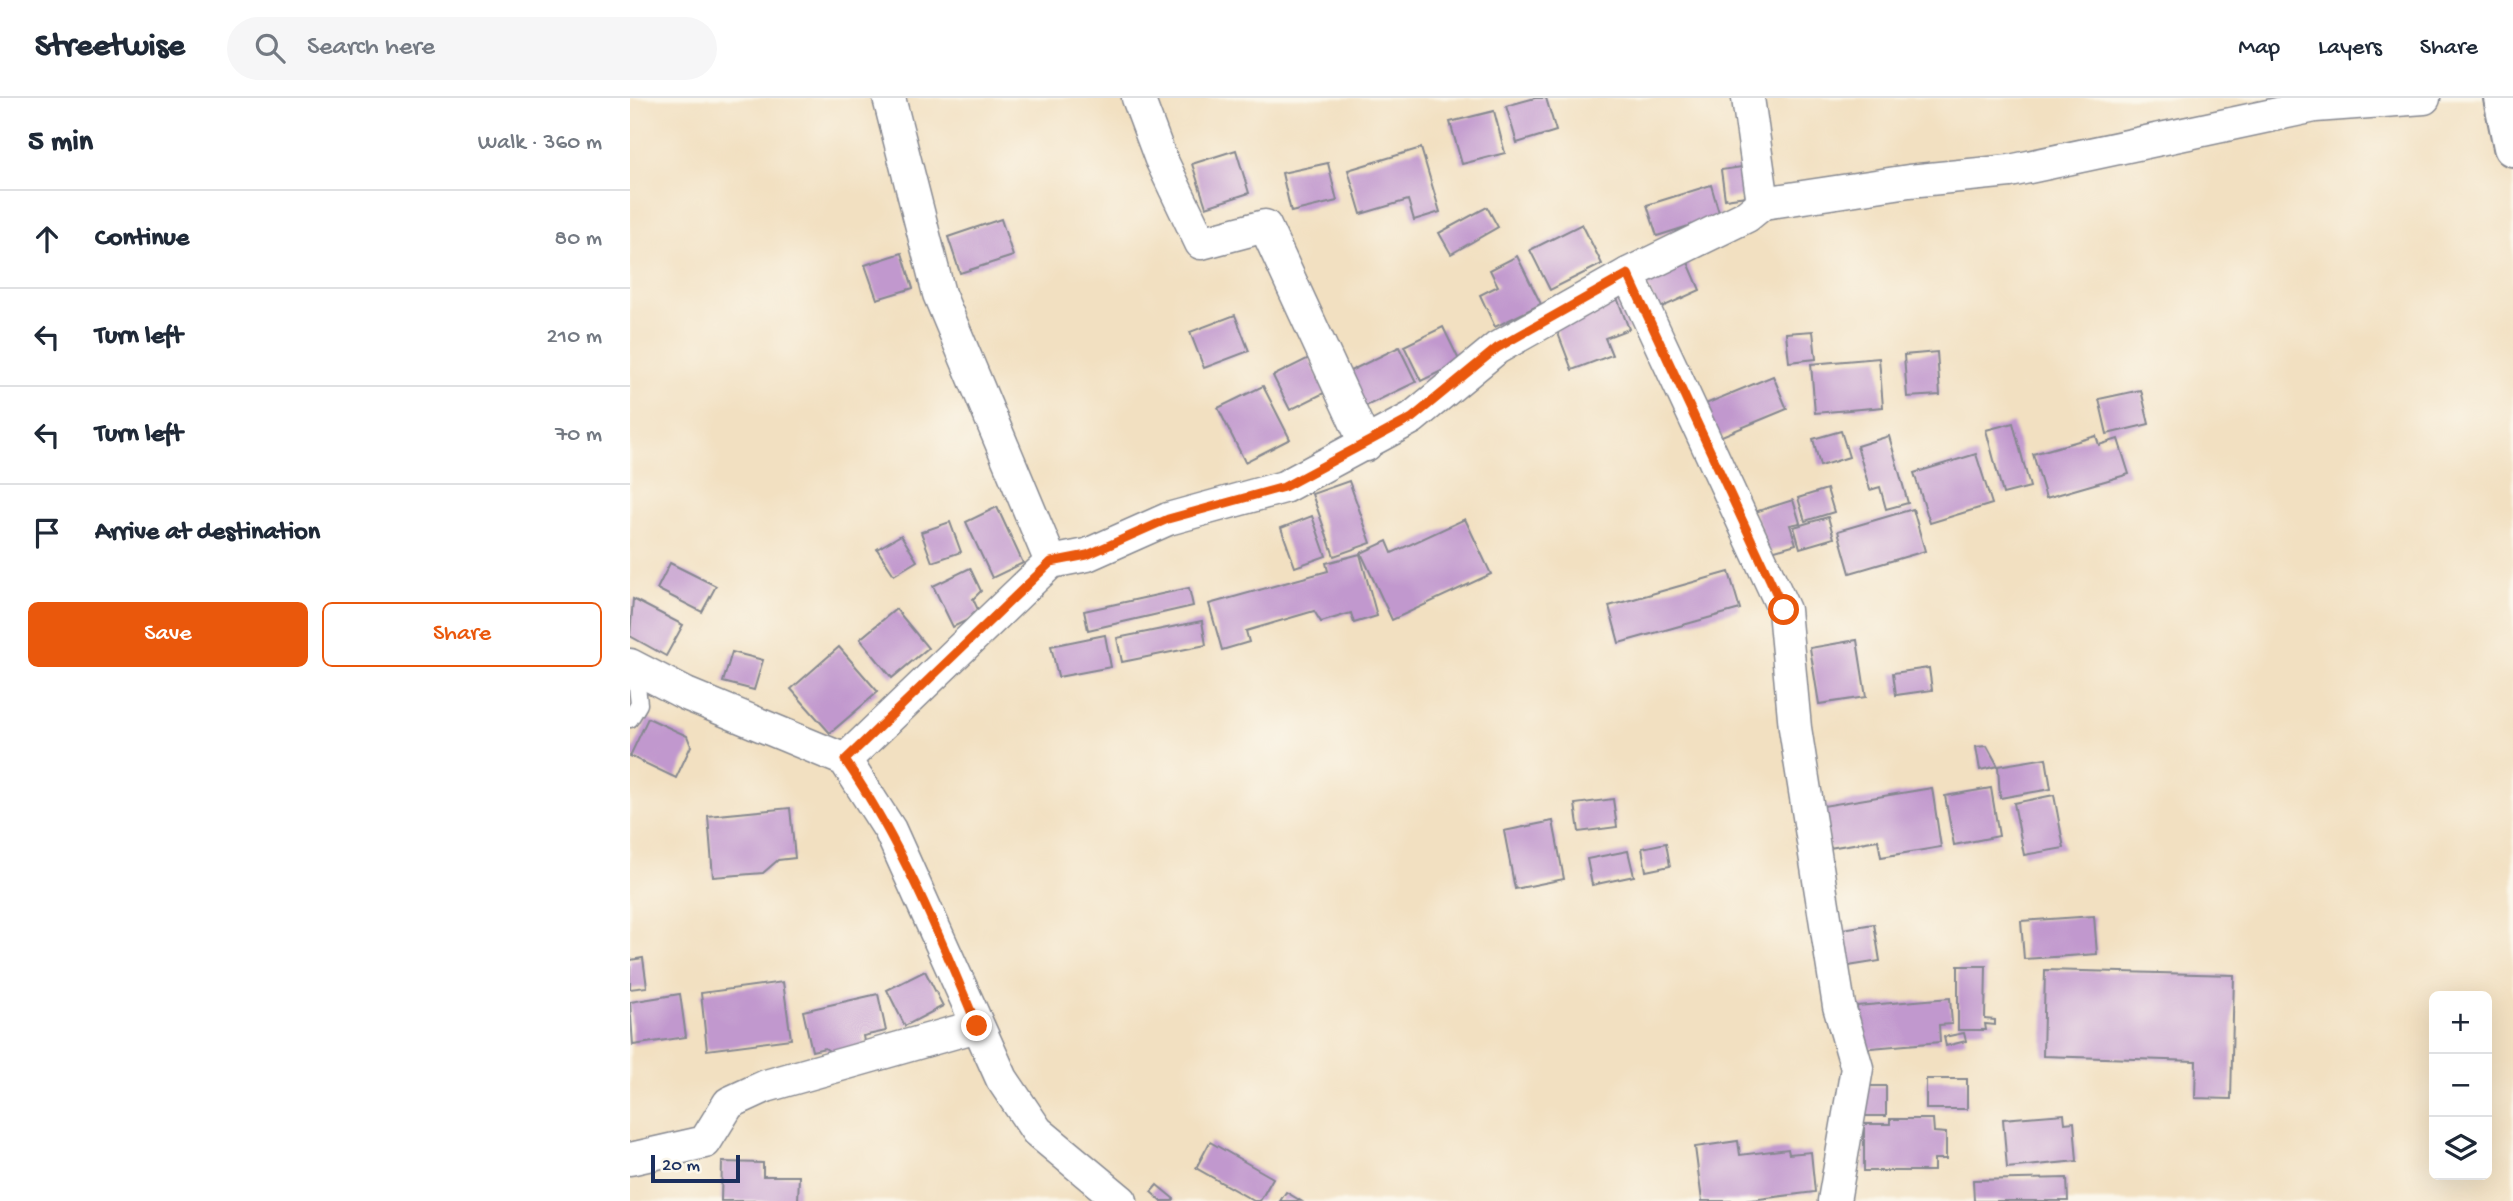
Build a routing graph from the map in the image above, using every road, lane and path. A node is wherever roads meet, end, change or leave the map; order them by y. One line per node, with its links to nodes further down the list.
1 (890, 98): 10 (street)
2 (1138, 98): 9 (street)
3 (1748, 98): 7 (street)
4 (2424, 98): 7 (street)
5 (2503, 98): 6 (main road)
6 (2513, 147)
7 (1763, 203): 8 (street)
8 (1628, 274): 9 (street); 17 (street)
9 (1367, 445): 10 (street)
10 (1051, 562): 13 (street)
11 (632, 667): 12 (lane); 13 (street)
12 (630, 719)
13 (845, 760): 14 (street)
14 (977, 1026): 15 (street); 16 (street)
15 (630, 1159)
16 (1121, 1201)
17 (1835, 1201)

